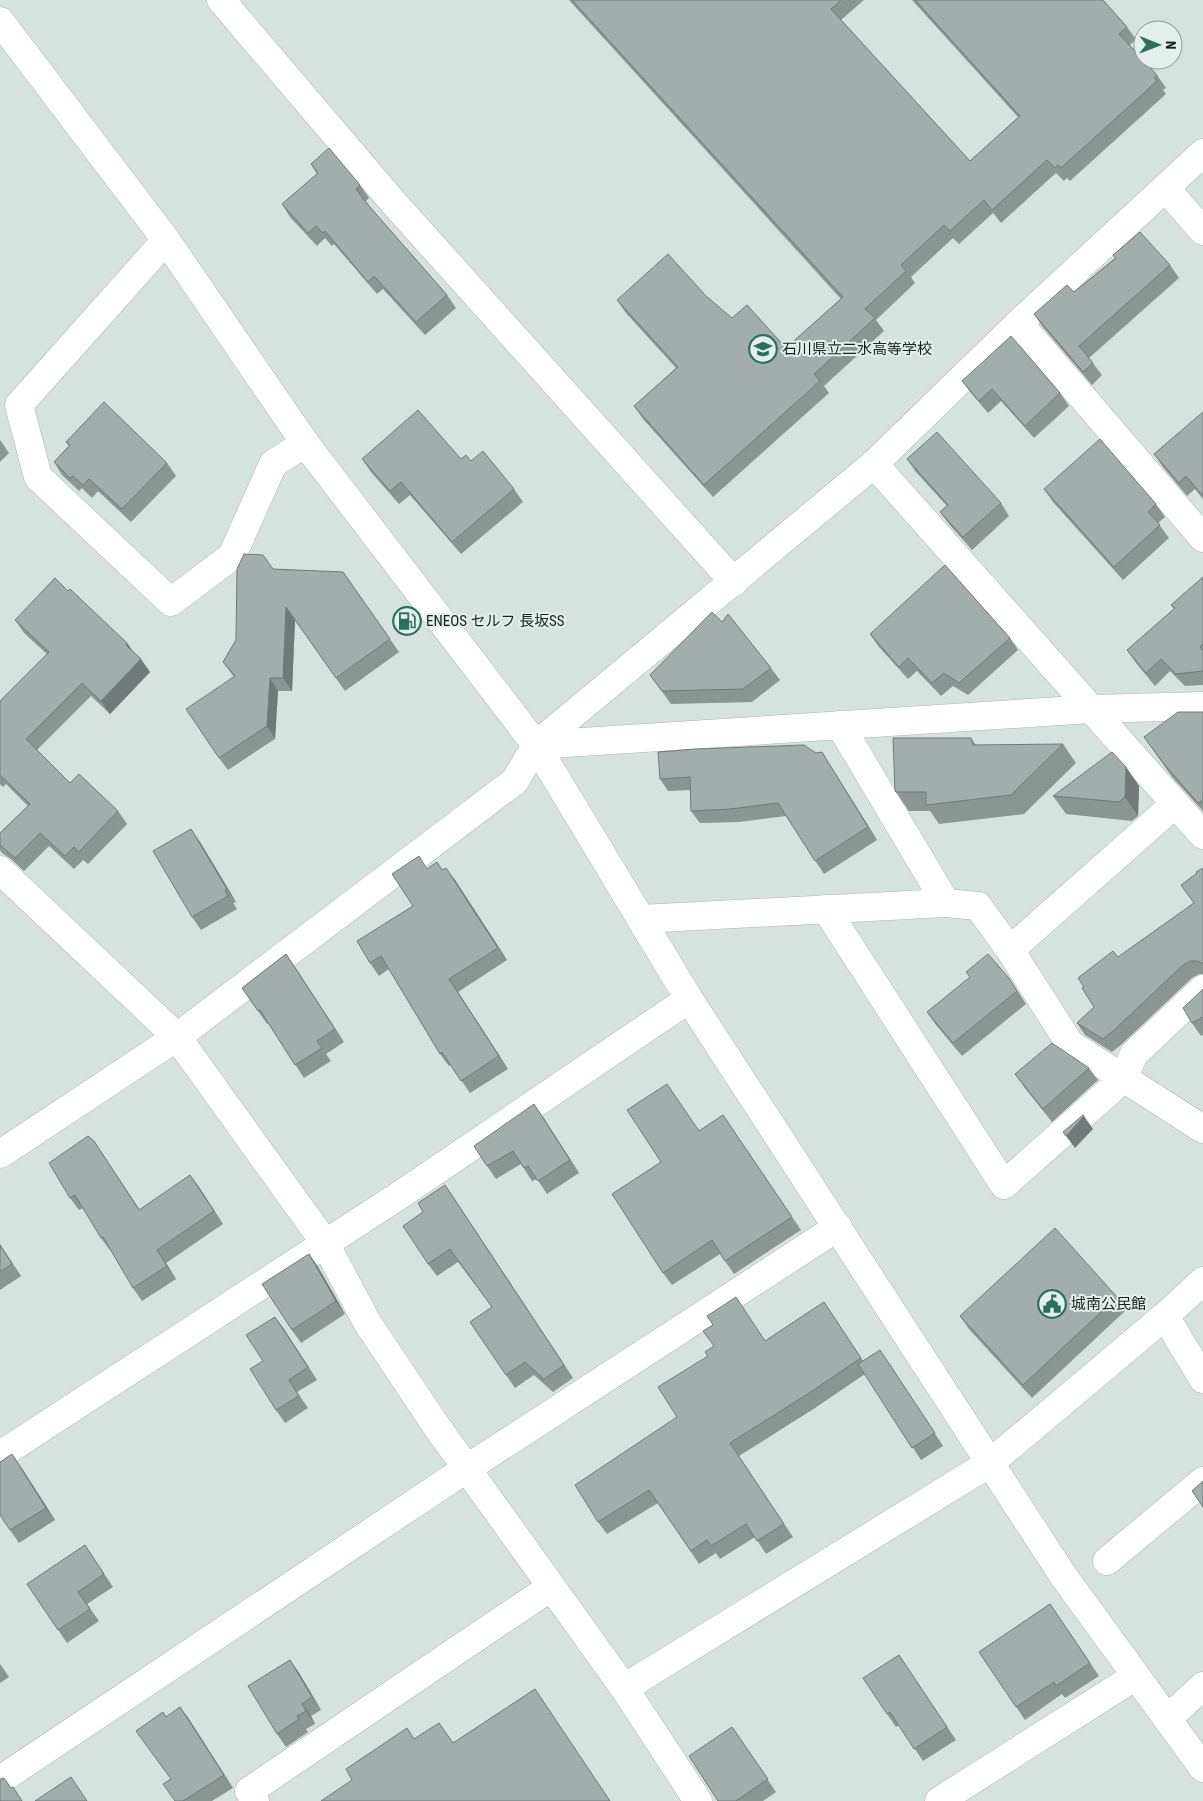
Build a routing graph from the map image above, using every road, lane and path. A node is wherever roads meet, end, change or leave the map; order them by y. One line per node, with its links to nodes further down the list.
1 (221, 0): 11 (street)
2 (0, 21): 6 (street)
3 (1203, 153): 4 (street)
4 (1166, 189): 5 (street); 7 (street)
5 (1203, 231)
6 (166, 240): 8 (street); 8 (street)
7 (1019, 323): 9 (street); 10 (street)
8 (305, 443): 15 (street)
9 (874, 464): 11 (street); 13 (street)
10 (1203, 538)
11 (734, 582): 15 (street)
12 (1203, 706): 13 (street)
13 (1091, 708): 14 (street); 16 (street)
14 (840, 725): 15 (street); 19 (street)
15 (536, 745): 21 (street); 25 (street)
16 (1176, 804): 17 (street); 22 (street)
17 (1203, 835)
18 (0, 870): 25 (street)
19 (946, 903): 20 (street); 22 (street)
20 (826, 909): 21 (street); 26 (street)
21 (641, 919): 24 (street)
22 (1010, 950): 26 (street)
23 (1203, 989): 26 (street)
24 (689, 999): 29 (street); 30 (street)
25 (176, 1037): 28 (street); 30 (street)
26 (1123, 1079): 27 (street)
27 (1203, 1129)
28 (0, 1154)
29 (838, 1228): 35 (street); 36 (street)
30 (325, 1243): 34 (street); 36 (street)
31 (1203, 1282): 32 (street)
32 (1165, 1316): 33 (street); 35 (street)
33 (1203, 1378)
34 (0, 1454)
35 (990, 1463): 40 (street); 42 (street)
36 (466, 1469): 39 (street); 45 (street)
37 (1203, 1481): 38 (street)
38 (1107, 1561)
39 (551, 1587): 42 (street); 46 (street)
40 (1136, 1676): 43 (street); 48 (street)
41 (1203, 1686): 43 (street)
42 (624, 1688): 47 (street)
43 (1167, 1719): 44 (street)
44 (1203, 1768)
45 (0, 1780)
46 (255, 1801)
47 (698, 1801)
48 (939, 1801)

